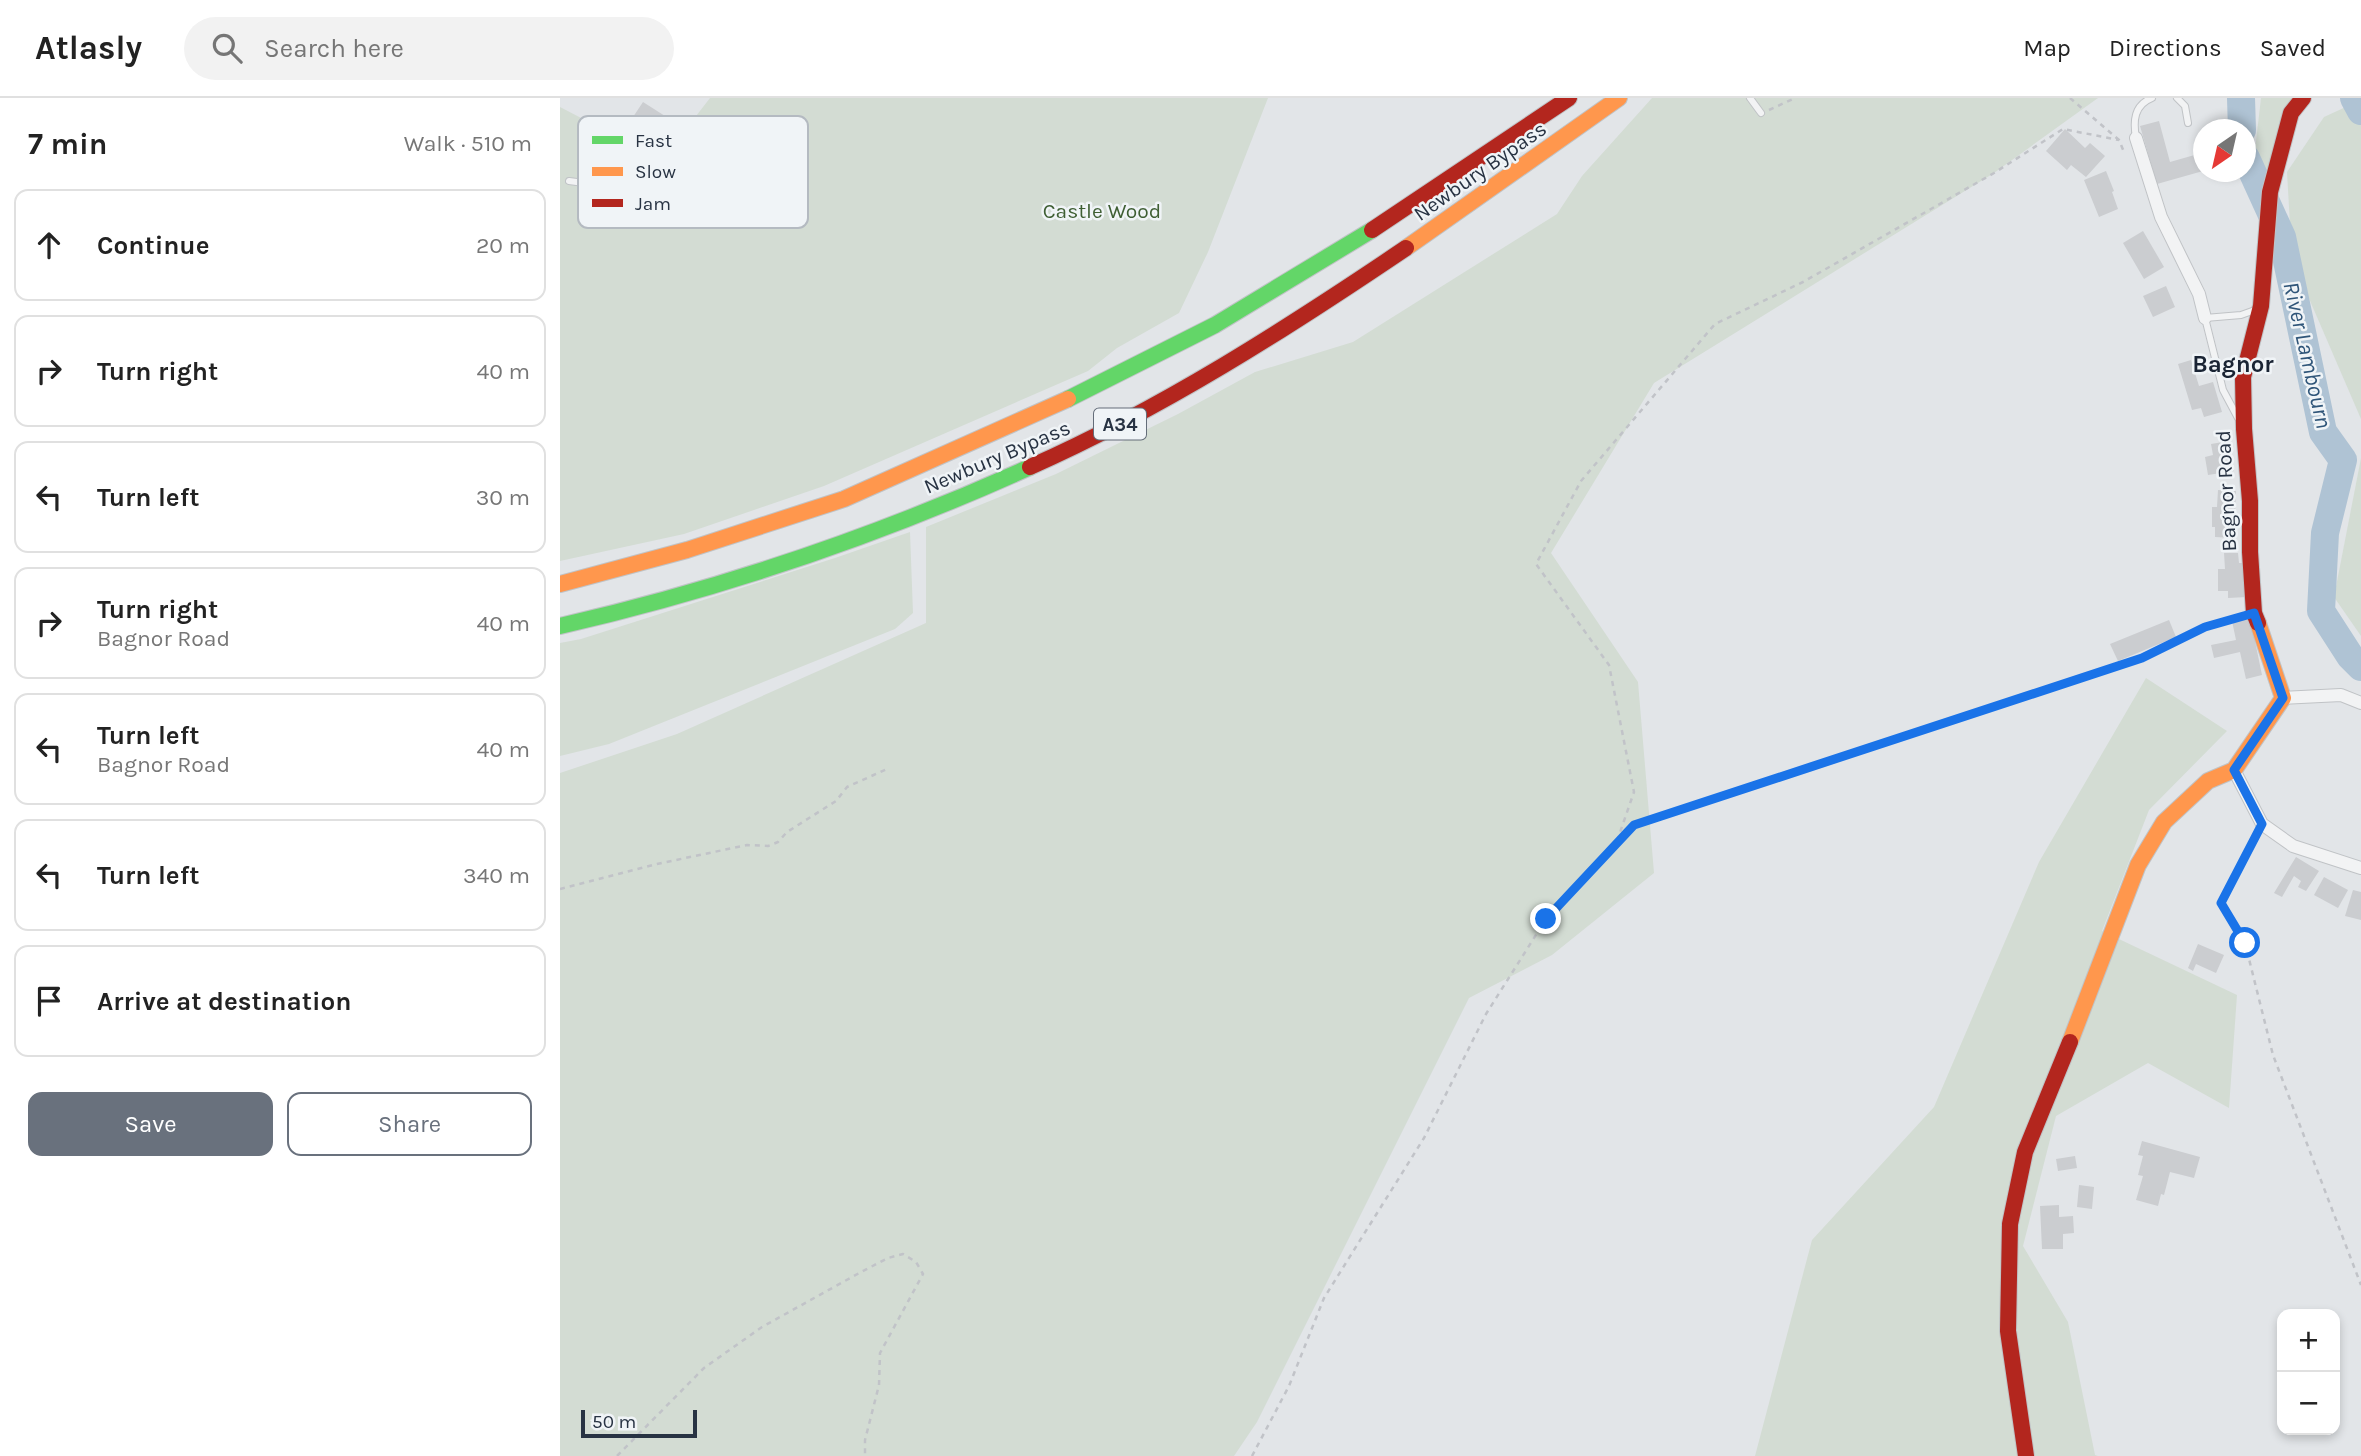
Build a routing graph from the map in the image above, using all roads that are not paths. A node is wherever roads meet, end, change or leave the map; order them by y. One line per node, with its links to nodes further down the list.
1 (1569, 98): 15 (main road, Newbury Bypass / A34)
2 (1619, 98): 16 (main road, Newbury Bypass / A34)
3 (1750, 98): 7 (lane)
4 (2152, 98): 9 (lane)
5 (2177, 98): 8 (lane)
6 (2303, 98): 12 (main road, Bagnor Road)
7 (1761, 113)
8 (2188, 123)
9 (2136, 138): 13 (street)
10 (569, 181): 11 (lane)
11 (578, 182)
12 (2261, 306): 13 (lane); 14 (main road, Bagnor Road)
13 (2205, 318): 14 (lane)
14 (2244, 429): 17 (main road, Bagnor Road)
15 (560, 584)
16 (560, 626)
17 (2283, 698): 18 (street); 19 (main road)
18 (2361, 703)
19 (2234, 770): 20 (street); 21 (main road)
20 (2361, 868)
21 (2026, 1456)

